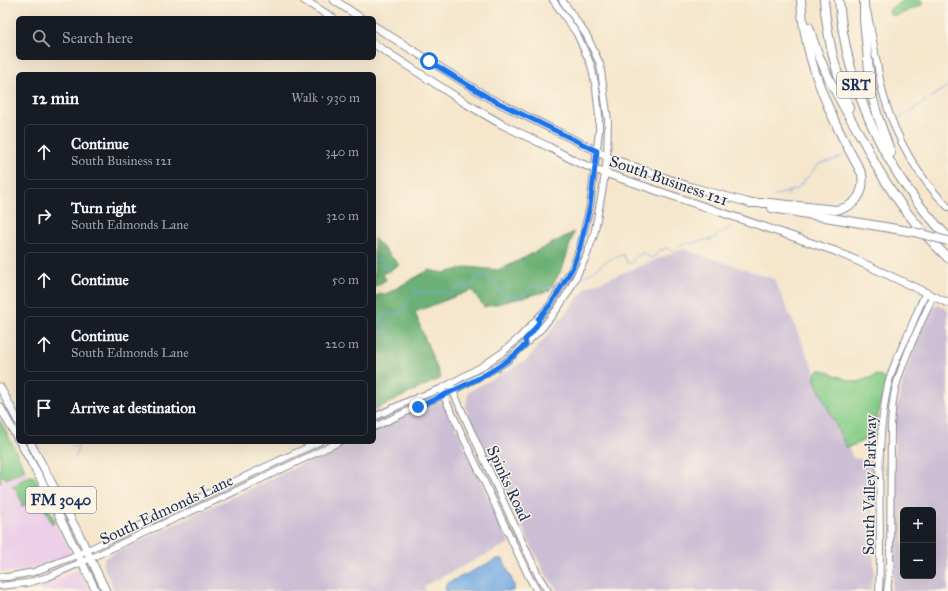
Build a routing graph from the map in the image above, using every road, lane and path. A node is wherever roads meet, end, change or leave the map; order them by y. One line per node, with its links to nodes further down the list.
1 (304, 0): 11 (main road)
2 (334, 0): 12 (main road)
3 (553, 0): 14 (main road)
4 (558, 0): 10 (main road)
5 (562, 0): 10 (main road)
6 (802, 0): 19 (highway); 25 (highway)
7 (824, 0): 19 (highway, SRT)
8 (839, 0): 22 (highway, SRT)
9 (864, 0): 22 (highway); 26 (main road)
10 (570, 11): 16 (main road)
11 (330, 16)
12 (358, 16)
13 (376, 27): 20 (main road, South Business 121)
14 (578, 34): 16 (main road); 17 (main road)
15 (376, 45): 23 (main road, South Business 121)
16 (597, 58): 18 (main road)
17 (591, 65): 18 (main road); 20 (main road)
18 (606, 105): 21 (main road)
19 (861, 136): 29 (highway)
20 (597, 151): 21 (main road, South Business 121); 23 (main road)
21 (607, 158): 24 (main road); 25 (main road, South Business 121)
22 (892, 163): 27 (highway)
23 (594, 169): 24 (main road, South Business 121); 30 (main road)
24 (605, 173): 31 (main road); 32 (main road, South Business 121)
25 (750, 203): 28 (highway, bridge)
26 (948, 207)
27 (948, 237)
28 (948, 241)
29 (948, 258)
30 (573, 267): 31 (main road); 35 (main road)
31 (569, 291): 36 (main road)
32 (926, 292): 33 (main road, South Business 121); 46 (main road, South Valley Parkway)
33 (933, 296): 34 (main road, South Business 121); 47 (main road, South Valley Parkway)
34 (948, 303)
35 (538, 319): 36 (main road); 37 (main road)
36 (526, 344): 39 (main road)
37 (450, 384): 39 (main road, Spinks Road); 40 (main road)
38 (0, 387): 42 (main road)
39 (453, 390): 40 (main road); 64 (main road, Spinks Road)
40 (442, 392): 43 (main road); 44 (main road); 63 (main road, Spinks Road)
41 (0, 406): 45 (main road)
42 (16, 416)
43 (376, 416)
44 (376, 426)
45 (16, 435)
46 (880, 442): 47 (main road); 65 (main road, South Valley Parkway)
47 (891, 443): 66 (main road, South Valley Parkway)
48 (21, 444): 55 (main road, FM 3040)
49 (31, 444): 54 (main road, FM 3040)
50 (314, 444): 52 (main road, South Edmonds Lane)
51 (335, 444): 53 (main road, South Edmonds Lane)
52 (310, 446): 53 (main road); 54 (main road, South Edmonds Lane)
53 (312, 455): 56 (main road, South Edmonds Lane)
54 (87, 550): 55 (main road, South Edmonds Lane); 56 (main road, FM 3040)
55 (78, 554): 57 (main road, FM 3040); 58 (main road, South Edmonds Lane)
56 (91, 558): 57 (main road, South Edmonds Lane); 62 (main road, FM 3040)
57 (82, 562): 59 (main road, South Edmonds Lane); 61 (main road, FM 3040)
58 (3, 577): 59 (main road)
59 (7, 585): 60 (main road, South Edmonds Lane)
60 (0, 586)
61 (96, 591)
62 (106, 591)
63 (537, 591)
64 (548, 591)
65 (879, 591)
66 (887, 591)

